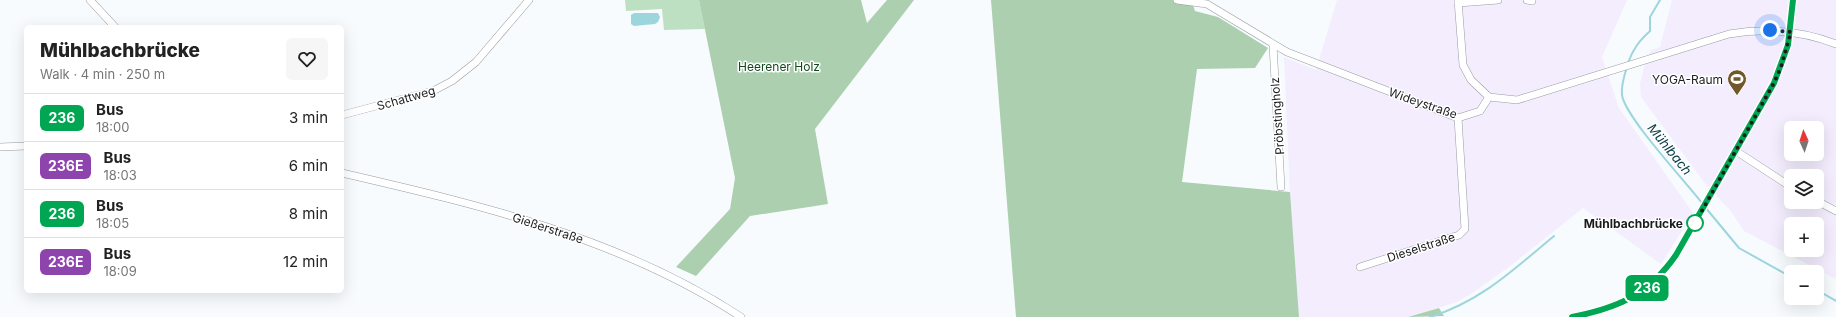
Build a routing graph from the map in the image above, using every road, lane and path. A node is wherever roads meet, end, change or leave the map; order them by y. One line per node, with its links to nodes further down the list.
1 (90, 0): 8 (street)
2 (529, 0): 13 (street, Schattweg)
3 (1177, 0): 6 (street, Wideystraße)
4 (1498, 0): 7 (street)
5 (1793, 0): 9 (street)
6 (1195, 1): 11 (street, Wideystraße)
7 (1458, 1): 12 (street)
8 (113, 25)
9 (1791, 32): 10 (street); 12 (street); 17 (street)
10 (1836, 44)
11 (1273, 45): 14 (street, Wideystraße); 20 (street, Pröbstingholz)
12 (1489, 96): 14 (street, Wideystraße)
13 (344, 114)
14 (1458, 118): 23 (street, Dieselstraße)
15 (24, 146): 16 (street)
16 (0, 147)
17 (1736, 151): 19 (street); 25 (street)
18 (344, 174): 24 (street, Gießerstraße)
19 (1784, 182)
20 (1282, 187)
21 (1824, 205): 22 (street)
22 (1836, 211)
23 (1360, 267)
24 (741, 317)
25 (1572, 317)

